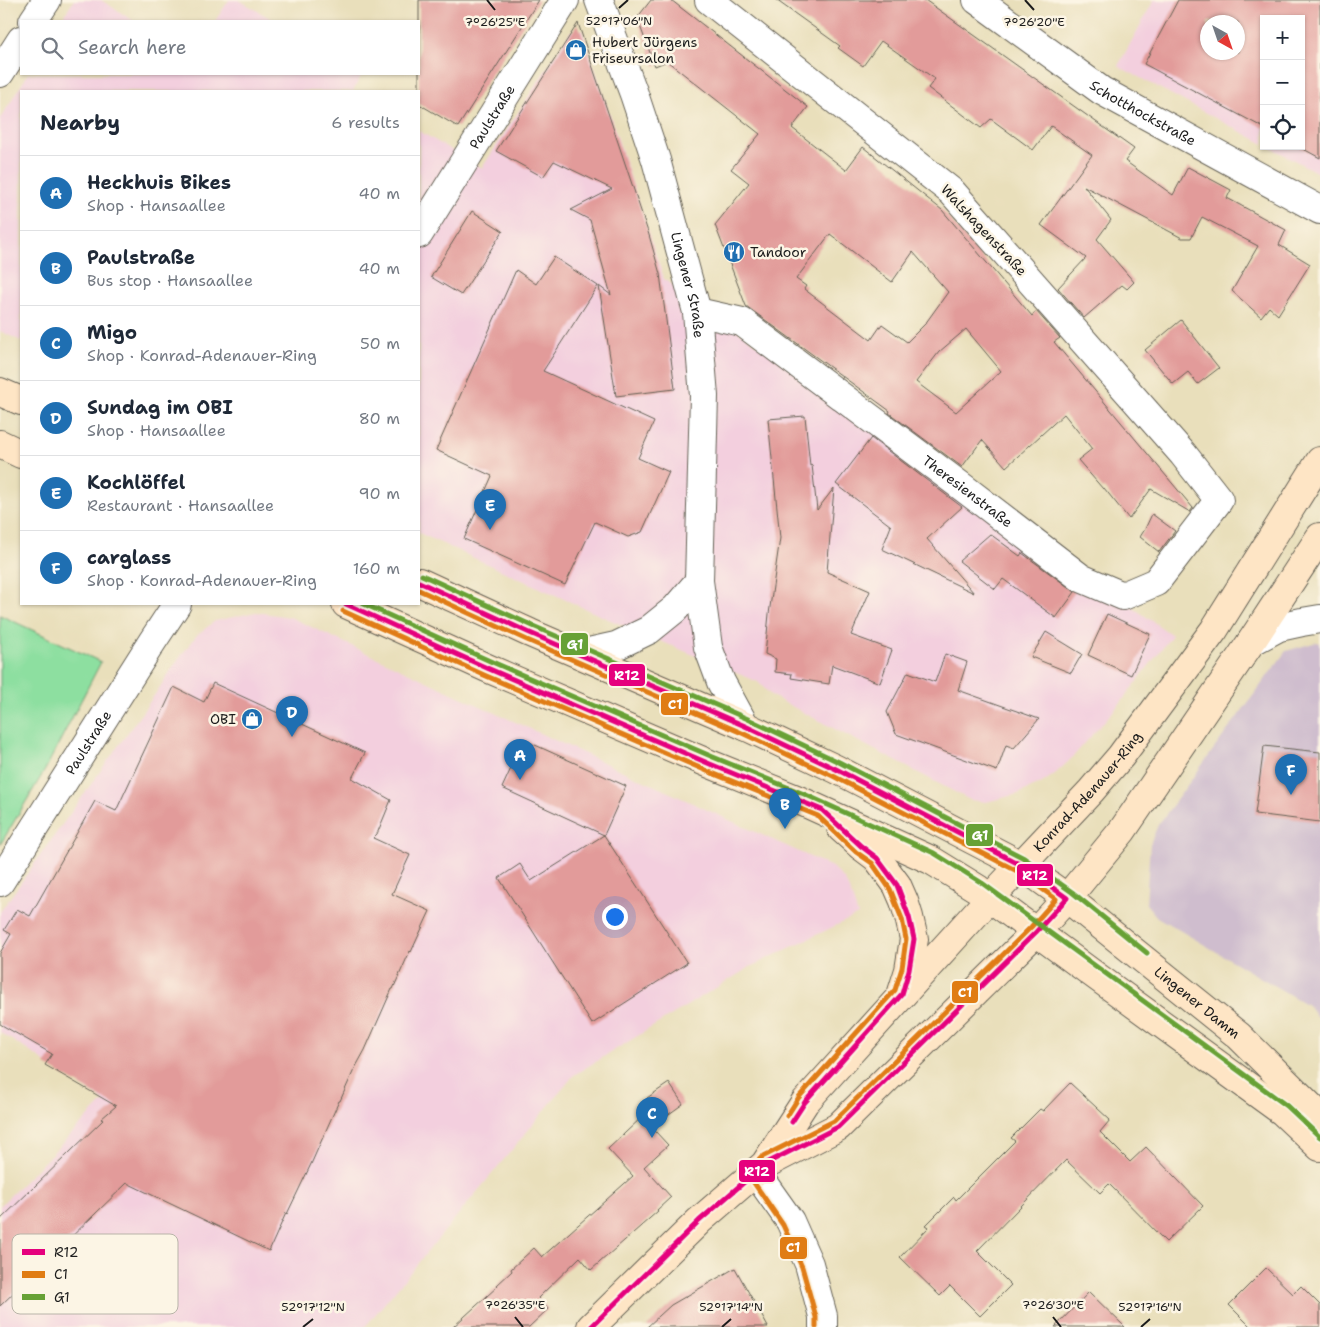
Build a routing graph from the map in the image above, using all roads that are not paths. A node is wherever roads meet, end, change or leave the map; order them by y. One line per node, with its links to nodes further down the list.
1 (47, 0): 6 (street)
2 (565, 0): 10 (street, Paulstraße)
3 (599, 0): 11 (street, Lingener Straße)
4 (709, 0): 17 (street, Walshagenstraße)
5 (977, 0): 9 (street, Schotthockstraße)
6 (34, 20)
7 (20, 42): 8 (street)
8 (0, 73)
9 (1320, 210)
10 (420, 232)
11 (697, 312): 17 (street, Theresienstraße); 19 (street, Lingener Straße)
12 (0, 392): 13 (main road)
13 (20, 401)
14 (0, 444): 15 (main road)
15 (20, 454)
16 (1320, 461): 28 (main road, Konrad-Adenauer-Ring)
17 (1219, 500)
18 (1320, 537): 24 (main road, Konrad-Adenauer-Ring)
19 (699, 581): 25 (street); 26 (street, Lingener Straße)
20 (420, 582): 25 (main road, Lingener Damm)
21 (177, 605): 29 (street, Paulstraße)
22 (348, 605): 27 (main road)
23 (1320, 619): 24 (street)
24 (1251, 642): 31 (main road, Konrad-Adenauer-Ring)
25 (580, 654): 26 (main road, Lingener Damm)
26 (745, 726): 28 (main road, Lingener Damm)
27 (822, 810): 30 (main road); 33 (main road)
28 (1021, 865): 30 (main road, Konrad-Adenauer-Ring); 31 (main road, Lingener Damm)
29 (0, 882)
30 (990, 898): 32 (main road); 33 (main road, Konrad-Adenauer-Ring)
31 (1067, 898): 32 (main road, Konrad-Adenauer-Ring); 34 (main road, Lingener Damm)
32 (1036, 932): 35 (main road); 36 (main road, Konrad-Adenauer-Ring)
33 (902, 994): 36 (main road, Konrad-Adenauer-Ring)
34 (1320, 1116)
35 (1320, 1147)
36 (760, 1169): 37 (main road, Konrad-Adenauer-Ring); 38 (street)
37 (591, 1327)
38 (823, 1327)

